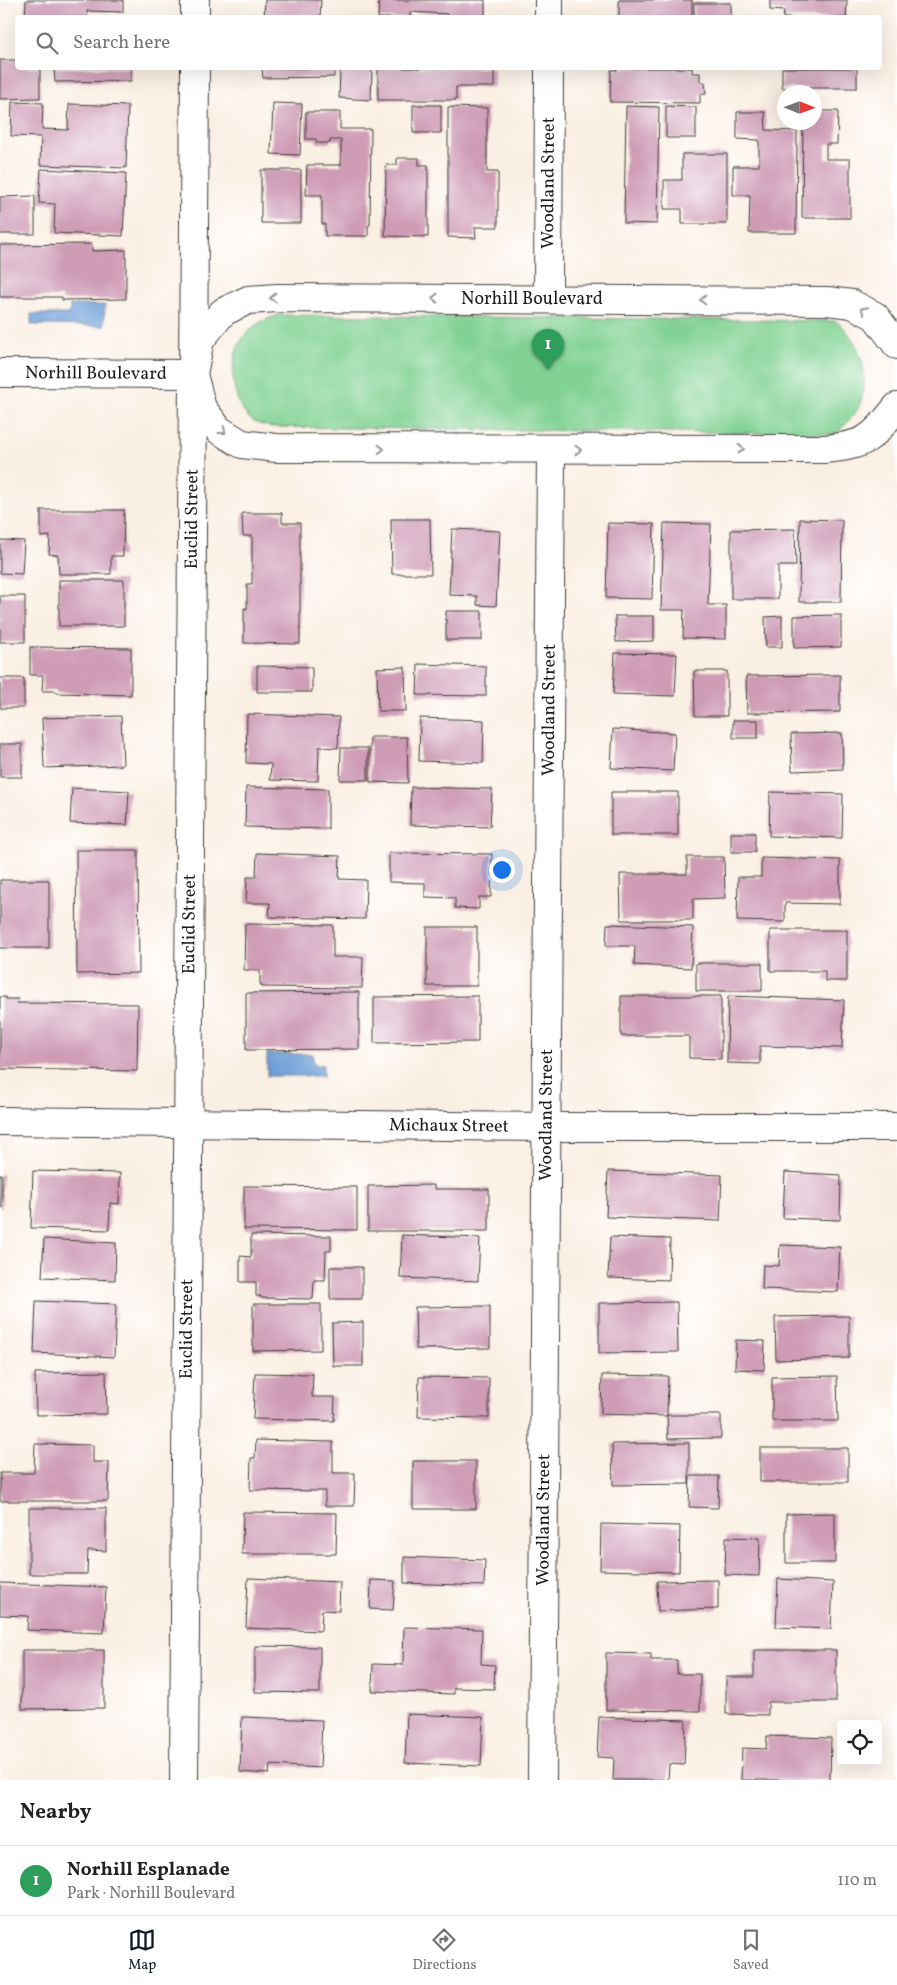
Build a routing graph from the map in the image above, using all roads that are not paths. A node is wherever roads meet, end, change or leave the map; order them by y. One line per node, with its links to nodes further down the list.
1 (195, 0): 3 (street)
2 (549, 0): 4 (street)
3 (195, 15)
4 (549, 15)
5 (194, 70): 10 (street, Euclid Street)
6 (549, 70): 7 (street, Woodland Street)
7 (548, 299): 8 (street, Norhill Boulevard, one-way to 7); 10 (street, Norhill Boulevard, one-way to 10)
8 (897, 345)
9 (0, 373): 10 (street, Norhill Boulevard)
10 (193, 374): 12 (street, Norhill Boulevard, one-way to 12); 14 (street, Euclid Street)
11 (897, 407): 12 (street, Norhill Boulevard, one-way to 11)
12 (551, 450): 15 (street, Woodland Street)
13 (0, 1121): 14 (street, Michaux Street)
14 (189, 1123): 15 (street, Michaux Street); 17 (street, Euclid Street)
15 (545, 1127): 16 (street, Michaux Street); 18 (street, Woodland Street)
16 (897, 1127)
17 (184, 1780)
18 (542, 1780)

